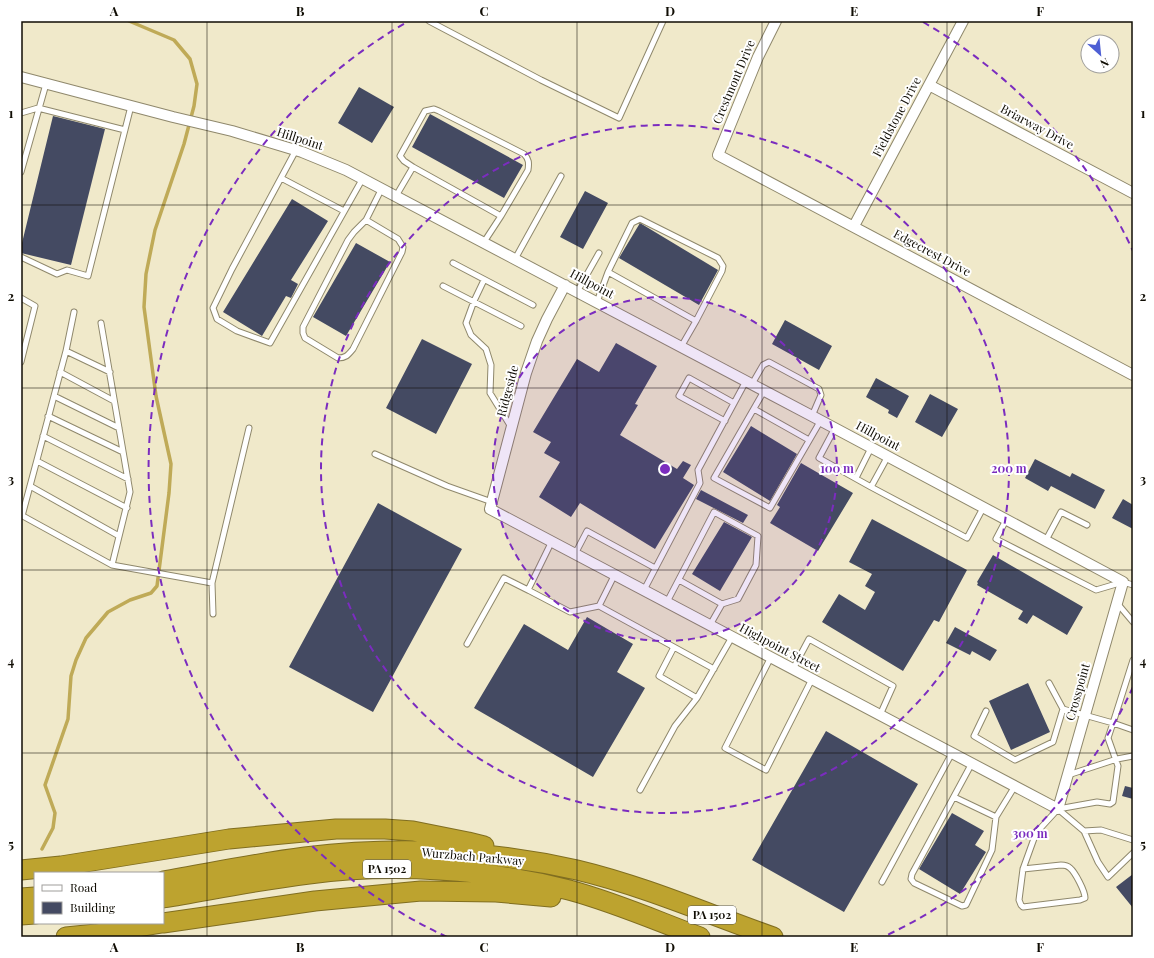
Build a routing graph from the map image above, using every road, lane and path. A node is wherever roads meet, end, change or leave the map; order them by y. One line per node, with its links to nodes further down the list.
1 (429, 21): 2 (lane)
2 (662, 21)
3 (776, 21): 13 (street, Crestmont Drive)
4 (963, 21): 7 (street, Fieldstone Drive)
5 (21, 77): 6 (street, Hillpoint)
6 (46, 84): 8 (street, Hillpoint); 9 (lane)
7 (930, 85): 20 (street, Briarway Drive); 25 (street, Fieldstone Drive)
8 (131, 106): 11 (lane); 12 (street, Hillpoint)
9 (38, 108): 10 (lane); 11 (lane); 15 (lane)
10 (21, 113)
11 (125, 130): 28 (lane)
12 (296, 150): 17 (lane); 18 (street, Hillpoint)
13 (718, 155): 25 (street, Edgecrest Drive)
14 (413, 167): 21 (lane); 23 (lane); 23 (lane)
15 (21, 172)
16 (561, 176): 29 (lane)
17 (281, 178): 22 (lane); 22 (lane)
18 (363, 178): 19 (street, Hillpoint); 22 (lane)
19 (382, 188): 21 (street, Hillpoint); 24 (lane)
20 (1133, 193)
21 (396, 196): 26 (street, Hillpoint)
22 (344, 211)
23 (501, 216): 26 (lane)
24 (366, 220): 24 (lane)
25 (854, 226): 49 (street, Edgecrest Drive)
26 (484, 242): 29 (street, Hillpoint)
27 (599, 253): 35 (lane)
28 (21, 257)
29 (515, 259): 33 (street, Hillpoint)
30 (453, 263): 32 (lane)
31 (608, 272): 38 (lane); 41 (lane); 41 (lane)
32 (484, 280): 37 (lane); 39 (lane)
33 (565, 285): 35 (street, Hillpoint); 61 (street, Ridgeside)
34 (443, 286): 37 (lane)
35 (578, 292): 38 (street, Hillpoint)
36 (21, 298): 46 (lane)
37 (474, 301): 43 (lane); 61 (lane)
38 (596, 302): 44 (street, Hillpoint)
39 (533, 305)
40 (74, 312): 45 (lane)
41 (696, 322): 44 (lane)
42 (101, 323): 48 (lane)
43 (521, 326)
44 (681, 347): 50 (street, Hillpoint)
45 (66, 351): 47 (lane); 48 (lane)
46 (21, 362)
47 (60, 372): 52 (lane); 53 (lane)
48 (110, 372): 53 (lane)
49 (1133, 375)
50 (749, 383): 51 (street, Hillpoint); 54 (lane); 57 (lane)
51 (764, 391): 55 (lane); 57 (street, Hillpoint)
52 (54, 396): 56 (lane); 59 (lane)
53 (114, 401): 59 (lane)
54 (734, 403): 58 (lane); 58 (lane)
55 (754, 409): 64 (lane); 64 (lane)
56 (48, 416): 63 (lane); 66 (lane)
57 (816, 418): 62 (street, Hillpoint); 64 (lane)
58 (725, 421): 85 (lane)
59 (119, 428): 66 (lane)
60 (249, 428): 88 (lane)
61 (512, 428): 74 (street, Ridgeside)
62 (835, 428): 65 (street, Hillpoint); 70 (lane)
63 (43, 436): 69 (lane); 71 (lane)
64 (809, 440)
65 (871, 448): 68 (street, Hillpoint); 70 (lane)
66 (124, 452): 71 (lane)
67 (375, 454): 74 (lane)
68 (888, 456): 73 (lane); 76 (street, Hillpoint)
69 (36, 461): 72 (lane); 75 (lane)
70 (856, 478): 73 (lane)
71 (128, 479): 75 (lane)
72 (30, 486): 77 (lane); 80 (lane)
73 (871, 486): 76 (lane)
74 (491, 506): 82 (street, Highpoint Street)
75 (127, 508): 80 (lane)
76 (983, 508): 78 (street, Hillpoint)
77 (22, 515): 84 (lane)
78 (1006, 520): 81 (street, Hillpoint); 89 (lane)
79 (1087, 525): 81 (lane)
80 (120, 536): 84 (lane)
81 (1046, 540): 89 (street, Hillpoint)
82 (552, 542): 83 (street, Highpoint Street); 90 (lane)
83 (575, 554): 85 (lane); 86 (street, Highpoint Street)
84 (112, 565): 88 (lane)
85 (655, 568): 91 (lane)
86 (615, 574): 91 (street, Highpoint Street); 95 (lane)
87 (679, 580): 92 (lane); 94 (lane); 94 (lane)
88 (212, 583): 96 (lane)
89 (1128, 583): 93 (street, Crosspoint)
90 (528, 590): 95 (lane); 100 (lane)
91 (644, 590): 92 (street, Highpoint Street)
92 (667, 602): 98 (street, Highpoint Street)
93 (1117, 603): 97 (lane); 112 (street, Crosspoint)
94 (722, 604): 98 (lane)
95 (599, 606): 101 (lane)
96 (213, 614)
97 (1133, 622)
98 (710, 625): 99 (street, Highpoint Street)
99 (732, 637): 102 (street, Highpoint Street); 104 (lane)
100 (467, 644)
101 (674, 647): 104 (lane); 108 (lane)
102 (771, 657): 105 (street, Highpoint Street); 106 (lane)
103 (1133, 660): 113 (lane)
104 (714, 669): 108 (lane)
105 (793, 669): 106 (street, Highpoint Street); 111 (lane)
106 (812, 679): 111 (street, Highpoint Street)
107 (1049, 683): 109 (lane)
108 (697, 698): 121 (lane)
109 (1063, 709): 110 (lane); 112 (lane)
110 (986, 711)
111 (880, 715): 115 (street, Highpoint Street)
112 (1085, 716): 113 (lane); 119 (street, Crosspoint)
113 (1113, 723): 114 (lane); 117 (lane)
114 (1133, 730)
115 (952, 753): 118 (street, Highpoint Street); 132 (lane)
116 (1133, 756): 117 (lane)
117 (1117, 759): 119 (lane); 123 (lane)
118 (972, 764): 120 (street, Highpoint Street); 122 (lane)
119 (1068, 774): 123 (street, Crosspoint)
120 (1014, 786): 123 (street, Highpoint Street); 124 (lane)
121 (640, 790)
122 (954, 797): 124 (lane); 124 (lane)
123 (1058, 809): 125 (lane); 129 (lane)
124 (996, 817)
125 (1084, 831): 126 (lane); 127 (lane)
126 (1133, 840)
127 (1133, 853)
128 (541, 863): 130 (highway); 131 (highway, Wurzbach Parkway / PA 1502); 143 (highway, Wurzbach Parkway / PA 1502)
129 (1023, 869): 129 (lane)
130 (21, 870)
131 (164, 881)
132 (882, 882)
133 (34, 897): 134 (highway)
134 (21, 898)
135 (164, 898): 136 (highway, Wurzbach Parkway / PA 1502)
136 (608, 903): 139 (highway); 142 (highway, Wurzbach Parkway / PA 1502)
137 (34, 914): 138 (highway)
138 (21, 915)
139 (164, 923)
140 (156, 924): 141 (highway)
141 (66, 937)
142 (700, 937)
143 (773, 937)

